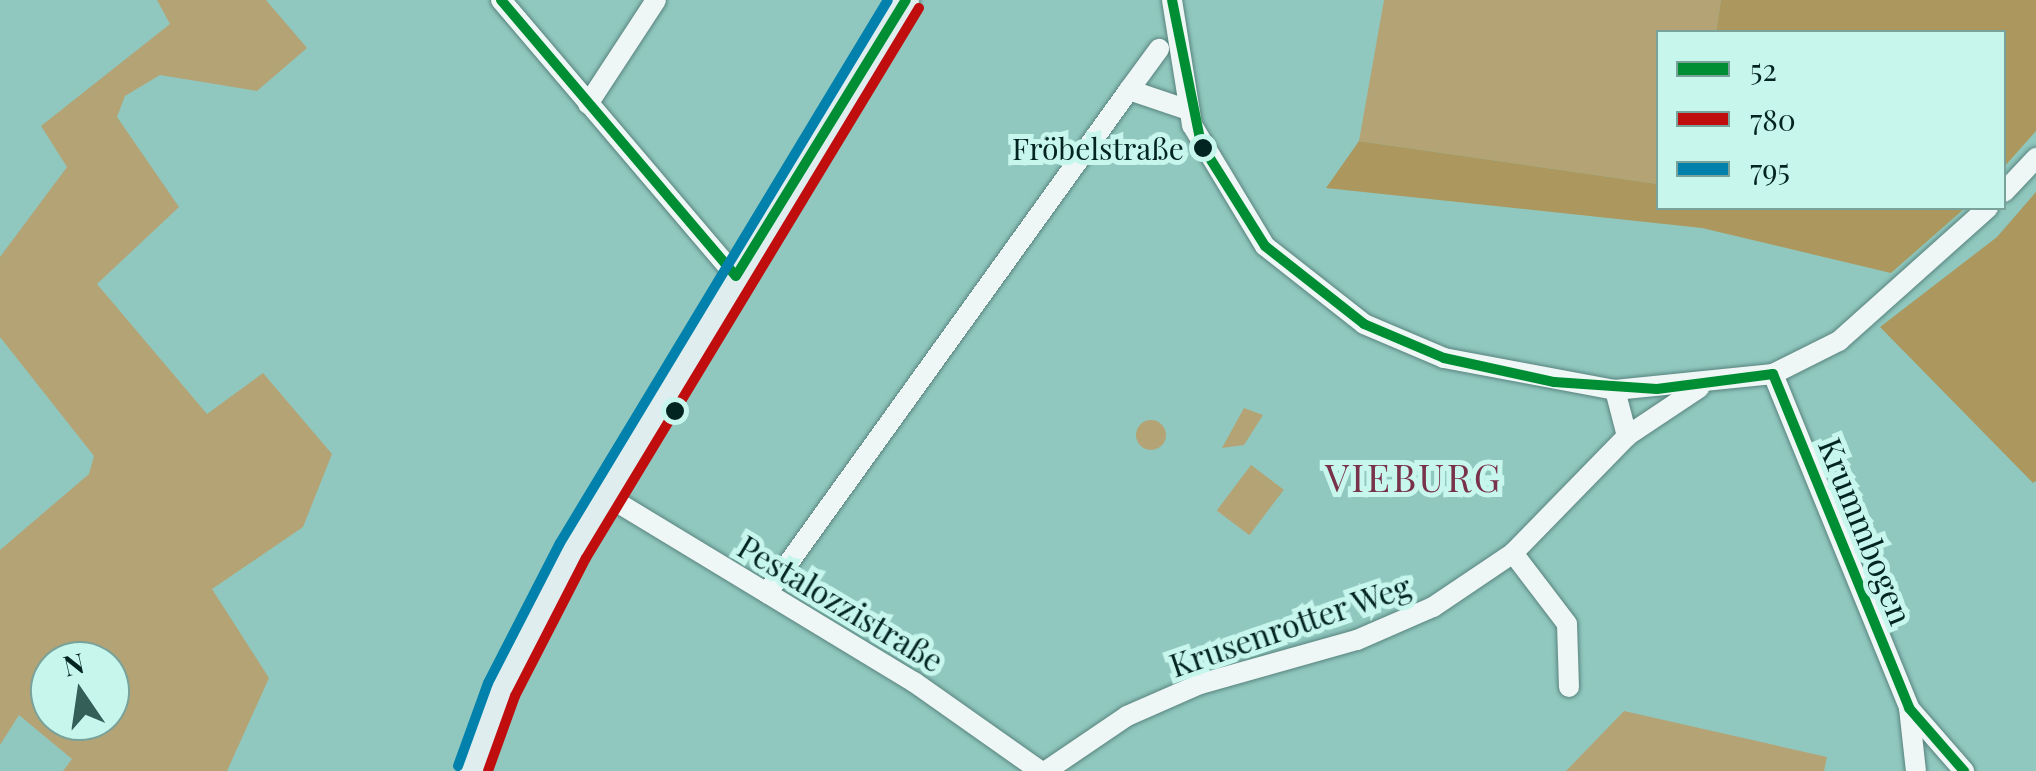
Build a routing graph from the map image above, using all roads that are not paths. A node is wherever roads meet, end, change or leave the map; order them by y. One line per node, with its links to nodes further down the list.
1 (501, 0): 7 (street)
2 (656, 0): 7 (street)
3 (906, 0): 12 (main road)
4 (1172, 0): 8 (street)
5 (1159, 50): 6 (street)
6 (1129, 90): 8 (street); 19 (street)
7 (588, 104): 12 (street)
8 (1188, 110): 15 (street, Krusenrotter Weg)
9 (2036, 158): 10 (street)
10 (2006, 190)
11 (1986, 210): 13 (street, Krusenrotter Weg)
12 (736, 276): 17 (main road)
13 (1773, 374): 14 (street, Krusenrotter Weg); 21 (street, Krummbogen)
14 (1701, 387): 15 (street, Krusenrotter Weg); 16 (street, Krusenrotter Weg)
15 (1614, 390): 16 (street)
16 (1628, 436): 18 (street, Krusenrotter Weg)
17 (605, 496): 19 (street, Pestalozzistraße); 22 (main road)
18 (1513, 554): 20 (street); 23 (street, Krusenrotter Weg)
19 (767, 592): 23 (street, Pestalozzistraße)
20 (1569, 687)
21 (1909, 708): 24 (street, Krummbogen); 25 (street, Krummbogen)
22 (472, 771)
23 (1043, 771)
24 (1916, 771)
25 (1964, 771)

